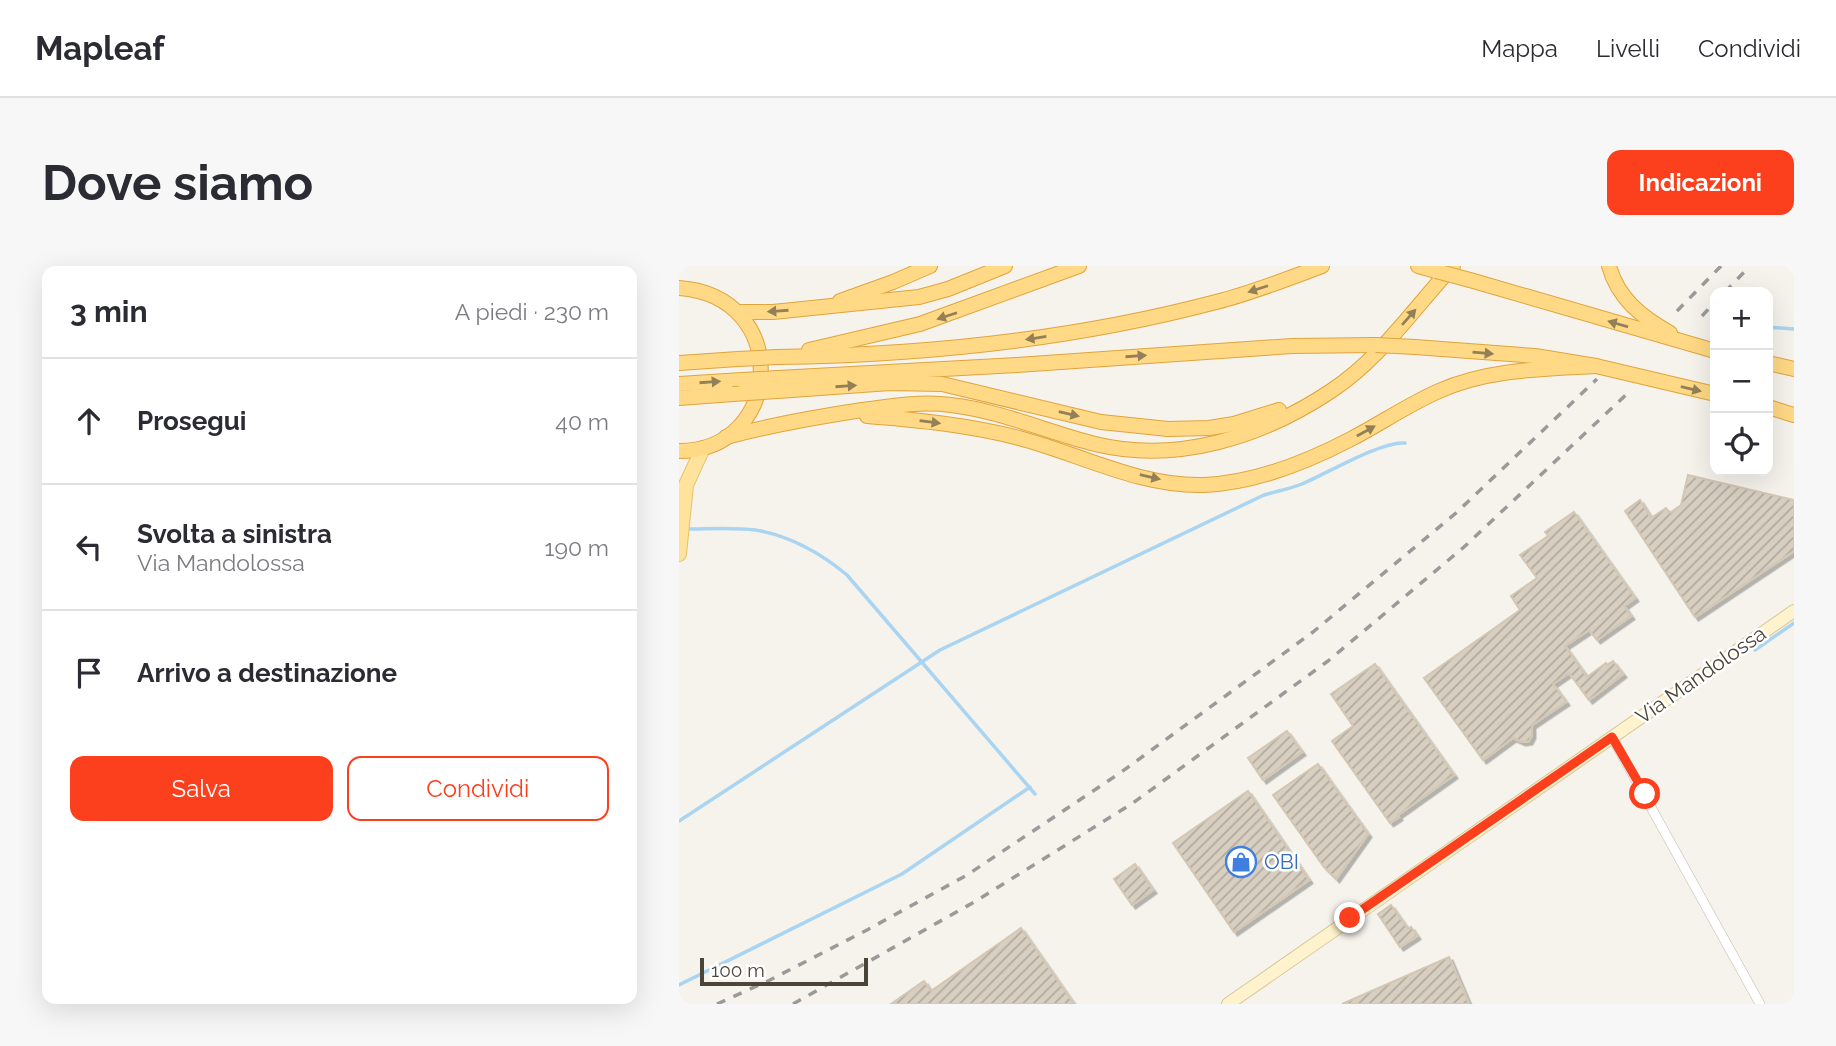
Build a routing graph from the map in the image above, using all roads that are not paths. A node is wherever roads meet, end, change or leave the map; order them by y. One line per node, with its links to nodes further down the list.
1 (930, 266): 9 (highway)
2 (1005, 266): 9 (highway)
3 (1079, 266): 13 (highway, one-way to 13)
4 (1322, 266): 13 (highway, one-way to 13)
5 (1418, 266): 11 (highway, one-way to 5, bridge)
6 (1453, 266): 16 (highway, one-way to 6)
7 (1609, 266): 12 (highway)
8 (679, 288): 10 (highway)
9 (817, 308): 10 (highway, one-way to 10)
10 (738, 312): 26 (highway)
11 (1710, 350)
12 (1710, 350)
13 (777, 356): 14 (highway, bridge)
14 (679, 363)
15 (1773, 364): 18 (highway)
16 (1362, 365): 20 (highway, one-way to 16); 24 (highway)
17 (1596, 366): 20 (highway, one-way to 17, bridge); 21 (highway, one-way to 21); 24 (highway, one-way to 17)
18 (1794, 369)
19 (679, 384): 20 (highway, one-way to 20, bridge)
20 (778, 384): 22 (highway, bridge)
21 (1710, 393)
22 (679, 398)
23 (1773, 409): 25 (highway)
24 (838, 414): 26 (highway)
25 (1794, 415)
26 (726, 437): 27 (highway)
27 (703, 448): 28 (highway); 30 (main road)
28 (679, 451)
29 (679, 483): 30 (main road)
30 (683, 499): 31 (main road)
31 (679, 554)
32 (1794, 611): 33 (main road, Via Mandolossa)
33 (1612, 737): 34 (main road, Via Mandolossa); 35 (street)
34 (1228, 1004)
35 (1760, 1004)

